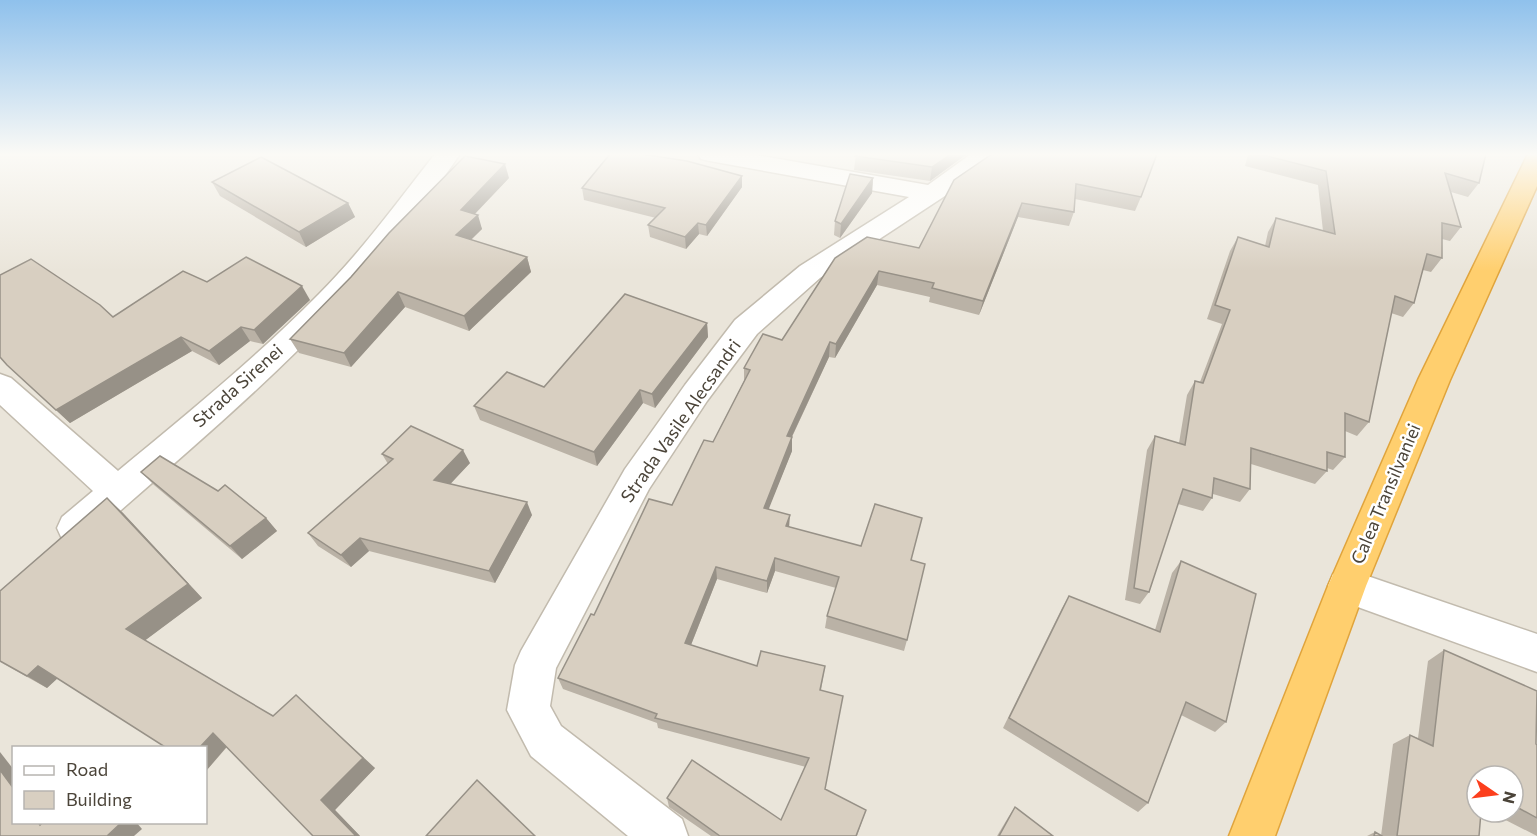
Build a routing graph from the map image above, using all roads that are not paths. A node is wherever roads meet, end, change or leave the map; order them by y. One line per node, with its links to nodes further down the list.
1 (418, 193): 5 (street, Strada Sirenei)
2 (930, 193): 9 (street, Strada Vasile Alecsandri)
3 (1521, 193): 7 (highway, Calea Transilvaniei)
4 (0, 386): 5 (street)
5 (117, 493): 6 (street, Strada Sirenei)
6 (54, 546)
7 (1347, 586): 8 (street); 10 (highway, Calea Transilvaniei)
8 (1537, 653)
9 (665, 836)
10 (1252, 836)

